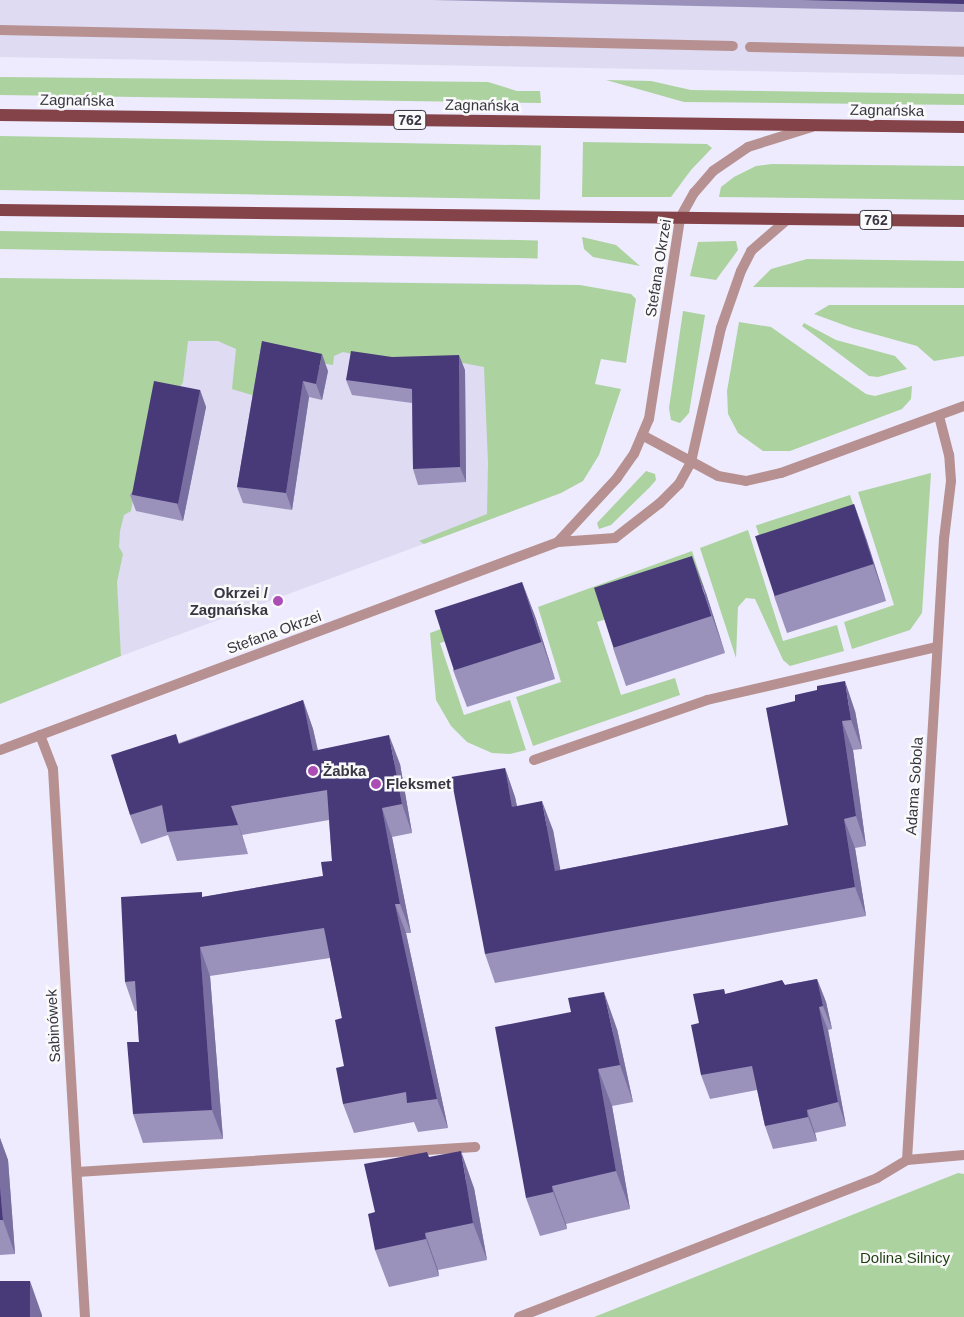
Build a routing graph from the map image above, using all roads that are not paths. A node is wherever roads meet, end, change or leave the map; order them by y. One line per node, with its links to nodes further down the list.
1 (0, 30): 2 (street)
2 (733, 46)
3 (750, 47): 4 (street)
4 (964, 52)
5 (0, 115): 6 (main road, Zagnańska / 762)
6 (820, 125): 7 (main road, Zagnańska / 762); 9 (street, Stefana Okrzei)
7 (964, 127)
8 (0, 210): 9 (main road, 762)
9 (680, 218): 10 (main road, 762); 14 (street, Stefana Okrzei)
10 (788, 219): 11 (main road, 762); 15 (street, Stefana Okrzei)
11 (964, 221)
12 (964, 406): 13 (street)
13 (939, 416): 15 (street); 17 (street, Adama Sobola)
14 (642, 435): 15 (street); 16 (street, Stefana Okrzei)
15 (691, 462): 16 (street, Stefana Okrzei)
16 (558, 542): 18 (street, Stefana Okrzei)
17 (937, 647): 20 (street); 23 (street, Adama Sobola)
18 (40, 735): 19 (street, Stefana Okrzei); 24 (street, Sabinówek)
19 (0, 750)
20 (534, 760)
21 (475, 1147): 24 (street)
22 (964, 1155): 23 (street)
23 (907, 1160): 26 (street)
24 (77, 1172): 25 (street, Sabinówek)
25 (85, 1317)
26 (520, 1317)

